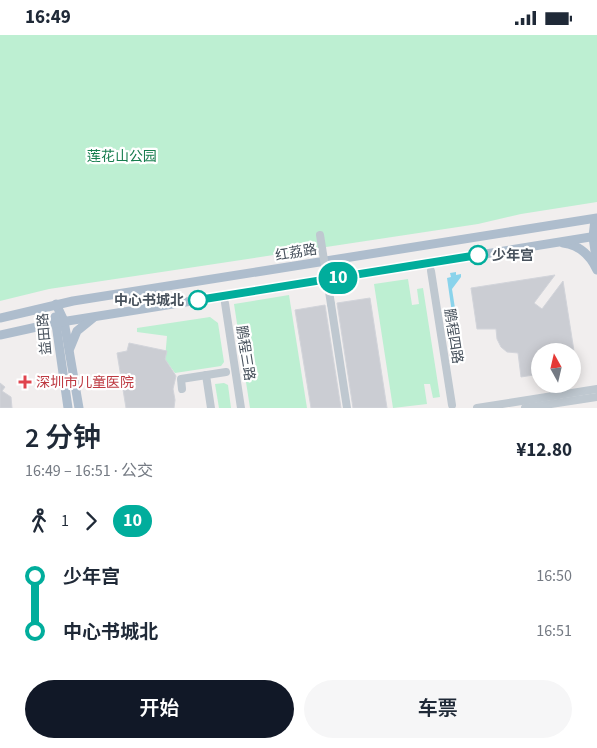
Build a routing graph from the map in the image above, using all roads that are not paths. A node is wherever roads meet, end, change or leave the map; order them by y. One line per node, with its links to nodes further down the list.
1 (596, 220): 3 (main road); 9 (main road, 红荔路)
2 (320, 235): 25 (street, bridge)
3 (595, 237): 4 (main road); 5 (main road)
4 (558, 243): 6 (main road); 10 (main road)
5 (597, 265)
6 (597, 270)
7 (431, 271): 20 (street, 鹏程四路)
8 (225, 303): 24 (street, 鹏程三路)
9 (56, 304): 11 (main road, 红荔路); 12 (main road, 益田路)
10 (95, 316): 12 (main road); 14 (main road)
11 (0, 318)
12 (59, 322): 13 (main road); 14 (main road, 益田路); 21 (main road, 益田路)
13 (0, 335)
14 (70, 351): 22 (main road, 益田路)
15 (226, 372): 16 (street)
16 (206, 375): 17 (street); 23 (street)
17 (182, 389)
18 (597, 389): 26 (street)
19 (597, 397): 27 (street)
20 (452, 405)
21 (68, 408)
22 (79, 408)
23 (211, 408)
24 (241, 408)
25 (347, 408)
26 (477, 408)
27 (524, 408)

